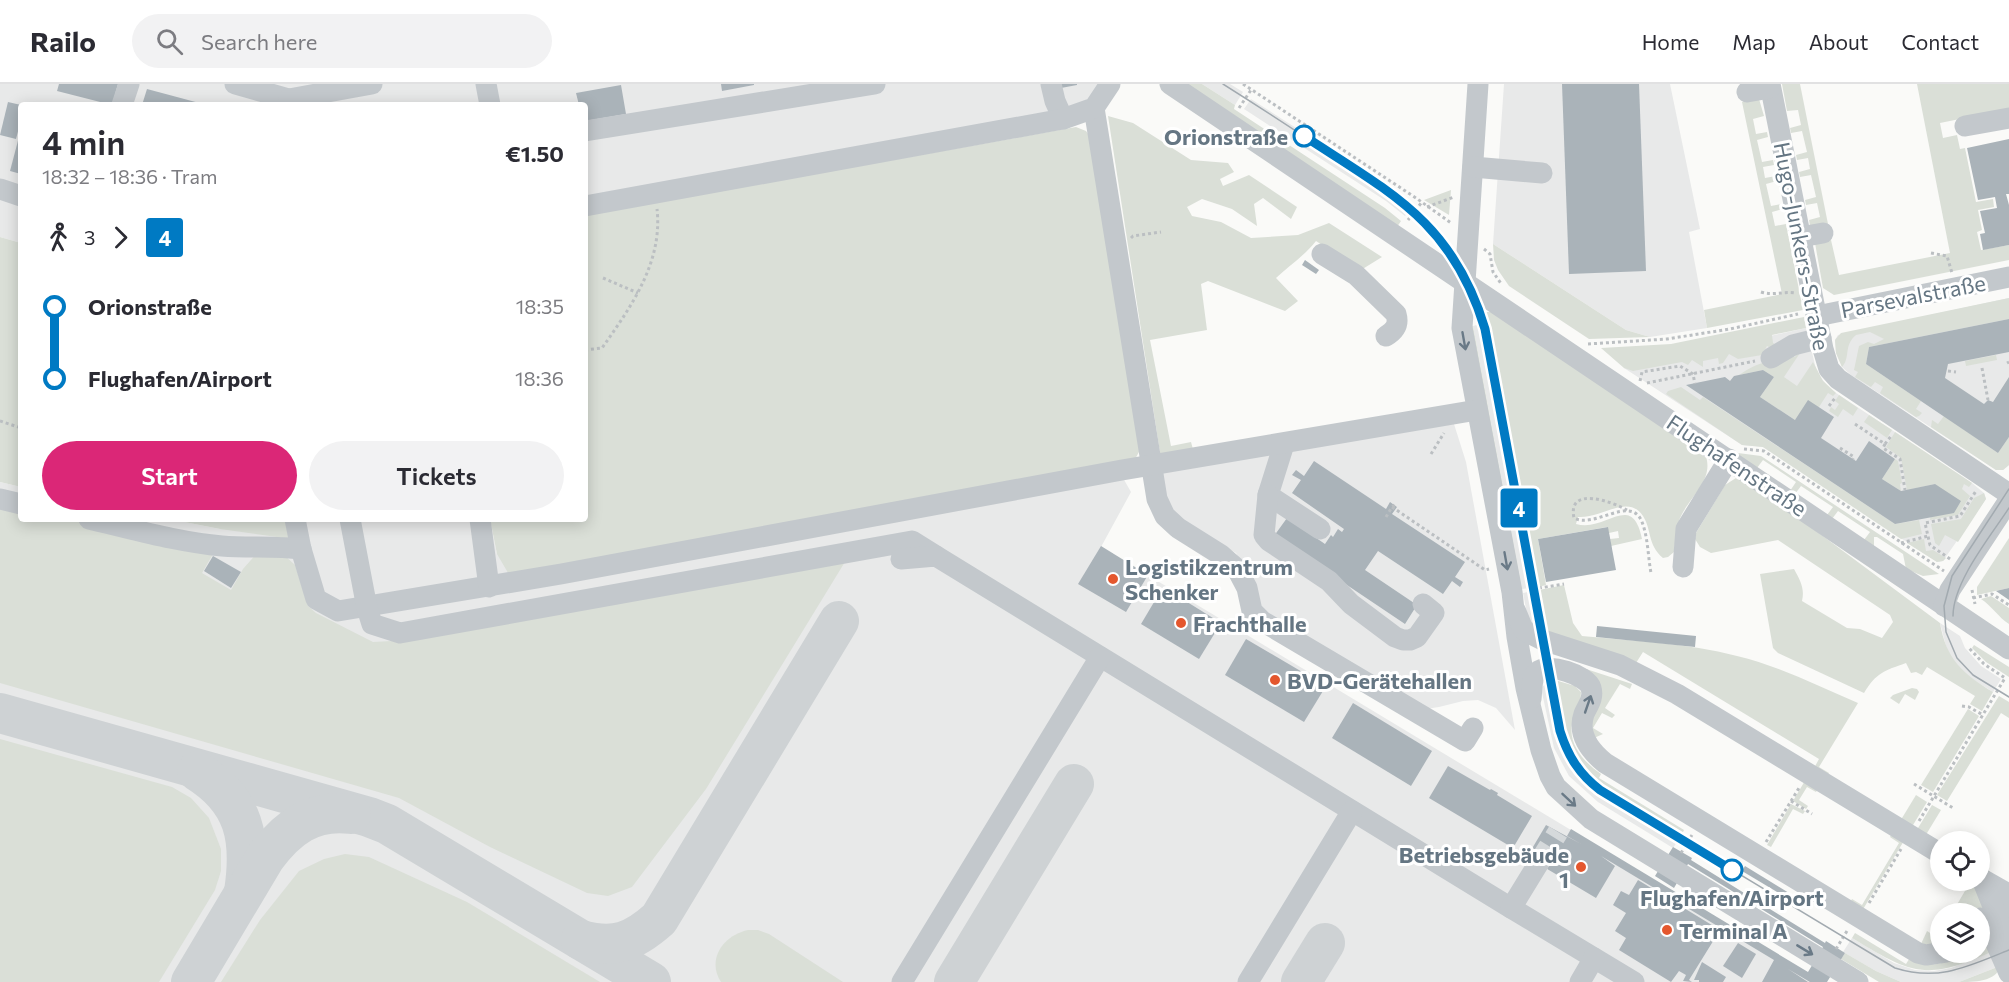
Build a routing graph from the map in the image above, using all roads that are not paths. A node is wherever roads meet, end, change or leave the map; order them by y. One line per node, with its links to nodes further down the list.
1 (129, 84): 12 (street)
2 (235, 84): 13 (street)
3 (372, 84): 13 (street)
4 (486, 84): 14 (street)
5 (875, 84): 19 (street)
6 (1050, 84): 17 (street)
7 (1110, 84): 15 (street)
8 (1170, 84): 29 (street, Flughafenstraße)
9 (1478, 84): 20 (street)
10 (1770, 86): 11 (street); 26 (street, Hugo-Junkers-Straße)
11 (1748, 93)
12 (123, 102)
13 (288, 102)
14 (489, 102)
15 (1094, 108): 17 (street); 37 (street)
16 (2009, 118): 18 (street)
17 (1063, 119): 24 (street)
18 (1965, 126)
19 (588, 131)
20 (1473, 166): 21 (street); 29 (street)
21 (1542, 173)
22 (0, 189): 23 (street)
23 (18, 195)
24 (588, 205)
25 (1823, 233): 26 (street)
26 (1801, 237): 30 (street, Hugo-Junkers-Straße)
27 (1329, 265): 31 (street)
28 (2009, 277): 30 (street, Parsevalstraße)
29 (1465, 283): 34 (street, one-way to 34); 36 (street, Flughafenstraße)
30 (1817, 316): 32 (street, Hugo-Junkers-Straße)
31 (1386, 336)
32 (1821, 338): 33 (street, Parsevalstraße); 38 (street, Hugo-Junkers-Straße)
33 (1771, 358)
34 (1476, 410): 35 (street); 54 (street, one-way to 54)
35 (1284, 444): 37 (street); 39 (street)
36 (1732, 454): 51 (street); 55 (street, Flughafenstraße)
37 (1153, 466): 52 (street); 60 (street)
38 (2009, 494)
39 (1268, 495): 47 (street); 53 (street)
40 (0, 499): 42 (street)
41 (2009, 500): 55 (street)
42 (18, 503)
43 (102, 522): 48 (street)
44 (296, 522): 48 (street)
45 (351, 522): 56 (street)
46 (480, 522): 52 (street)
47 (1320, 529)
48 (301, 549): 56 (street)
49 (936, 556): 50 (street); 56 (street); 58 (street)
50 (901, 559)
51 (1683, 567)
52 (489, 586): 56 (street)
53 (1423, 604)
54 (1514, 605): 59 (street); 62 (street)
55 (1944, 606): 57 (street, Flughafenstraße)
56 (367, 608)
57 (2009, 648)
58 (1100, 657): 61 (street); 73 (street)
59 (1530, 706): 70 (street, one-way to 59); 77 (street, one-way to 77)
60 (1473, 728)
61 (1352, 811): 67 (street); 74 (street)
62 (1930, 848)
63 (1538, 864): 67 (street)
64 (1990, 886): 66 (street)
65 (1986, 891): 69 (street)
66 (2007, 901)
67 (1511, 908): 71 (street)
68 (1990, 930): 72 (street)
69 (2009, 946)
70 (1930, 954)
71 (1594, 958): 75 (street); 76 (street)
72 (2009, 973)
73 (902, 982)
74 (1248, 982)
75 (1580, 982)
76 (1634, 982)
77 (1858, 982)

